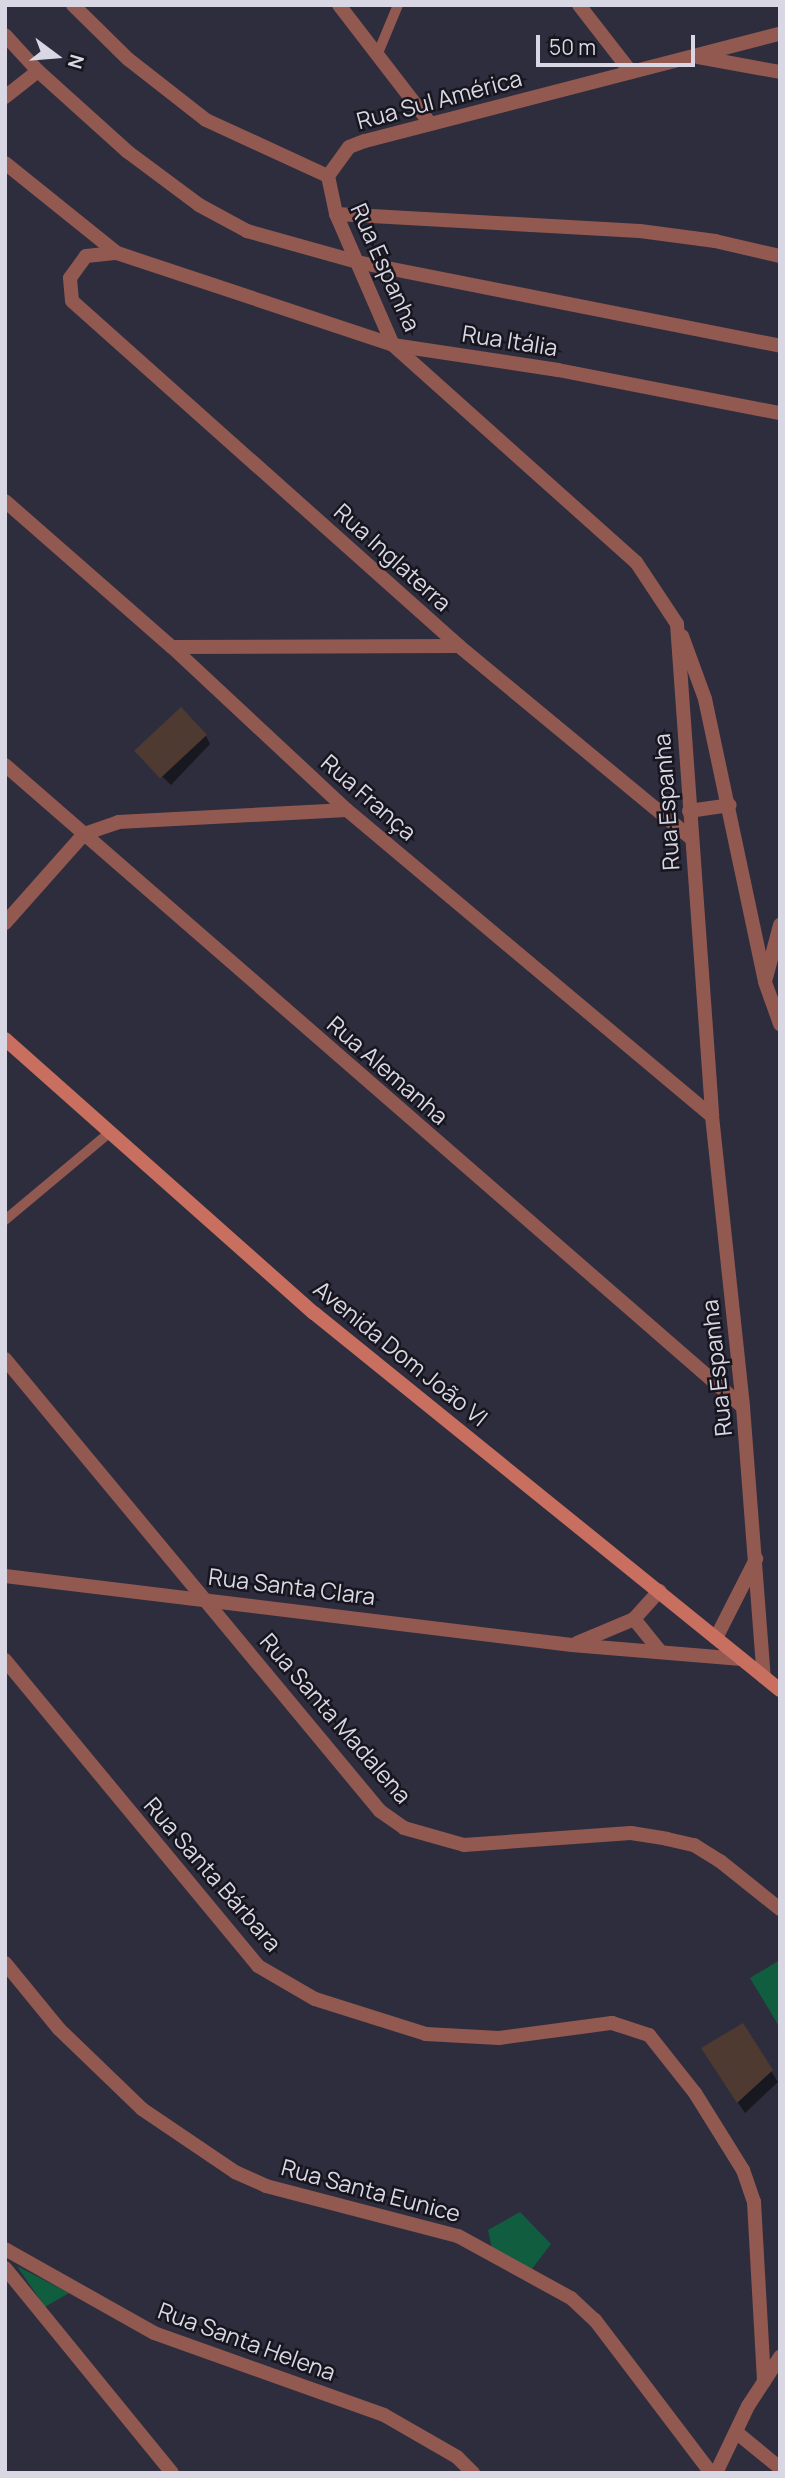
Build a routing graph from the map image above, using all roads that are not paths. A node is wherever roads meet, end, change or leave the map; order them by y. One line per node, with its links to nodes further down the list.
1 (73, 5): 15 (street)
2 (339, 5): 7 (street)
3 (398, 5): 7 (lane)
4 (579, 5): 10 (street)
5 (5, 34): 9 (street)
6 (780, 34): 8 (street, Rua Sul América)
7 (378, 53): 13 (street)
8 (693, 56): 10 (street, Rua Sul América); 11 (street)
9 (38, 71): 12 (street); 19 (street)
10 (631, 72): 13 (street, Rua Sul América)
11 (780, 72)
12 (5, 97)
13 (429, 122): 15 (street, Rua Sul América)
14 (5, 163): 17 (street)
15 (328, 176): 16 (street, Rua Espanha)
16 (336, 214): 18 (street); 19 (street, Rua Espanha)
17 (117, 253): 20 (street, Rua Itália); 21 (street, Rua Itália)
18 (780, 256)
19 (356, 262): 21 (street, Rua Espanha); 22 (street)
20 (72, 301): 26 (street, Rua Inglaterra)
21 (393, 345): 23 (street, Rua Itália); 25 (street, Rua Espanha)
22 (780, 346)
23 (780, 413)
24 (5, 500): 27 (street, Rua França)
25 (677, 624): 29 (street); 31 (street, Rua Espanha)
26 (459, 646): 27 (street); 33 (street, Rua Inglaterra)
27 (172, 647): 30 (street, Rua França)
28 (5, 765): 32 (street, Rua Alemanha)
29 (730, 805): 31 (street); 36 (street)
30 (347, 810): 32 (street); 39 (street, Rua França)
31 (689, 811): 33 (street, Rua Espanha)
32 (84, 834): 34 (street); 43 (street, Rua Alemanha)
33 (691, 838): 39 (street, Rua Espanha)
34 (5, 922)
35 (780, 925): 36 (street)
36 (765, 982): 37 (street)
37 (780, 1024)
38 (5, 1039): 40 (street, Avenida Dom João VI)
39 (712, 1116): 43 (street, Rua Espanha)
40 (110, 1133): 41 (lane); 46 (street, Avenida Dom João VI)
41 (5, 1220)
42 (5, 1359): 47 (street, Rua Santa Madalena)
43 (743, 1407): 44 (street, Rua Espanha)
44 (757, 1557): 49 (street); 54 (street, Rua Espanha)
45 (5, 1576): 47 (street, Rua Santa Clara)
46 (659, 1591): 48 (street, Rua Santa Clara); 49 (street, Avenida Dom João VI)
47 (202, 1598): 50 (street, Rua Santa Clara); 56 (street, Rua Santa Madalena)
48 (634, 1619): 50 (street, Rua Santa Clara); 51 (street)
49 (716, 1638): 52 (street, Avenida Dom João VI)
50 (572, 1645): 51 (street, Rua Santa Clara)
51 (660, 1651): 52 (street, Rua Santa Clara)
52 (741, 1659): 54 (street, Avenida Dom João VI)
53 (5, 1660): 61 (street, Rua Santa Bárbara)
54 (764, 1677): 55 (street, Avenida Dom João VI)
55 (780, 1689)
56 (780, 1909)
57 (5, 1963): 66 (street, Rua Santa Eunice)
58 (5, 2249): 65 (street, Rua Santa Helena)
59 (5, 2268): 64 (street)
60 (780, 2357): 61 (street)
61 (764, 2382): 62 (street)
62 (737, 2432): 63 (street); 67 (street)
63 (780, 2468)
64 (172, 2473)
65 (473, 2473)
66 (711, 2473)
67 (716, 2473)

